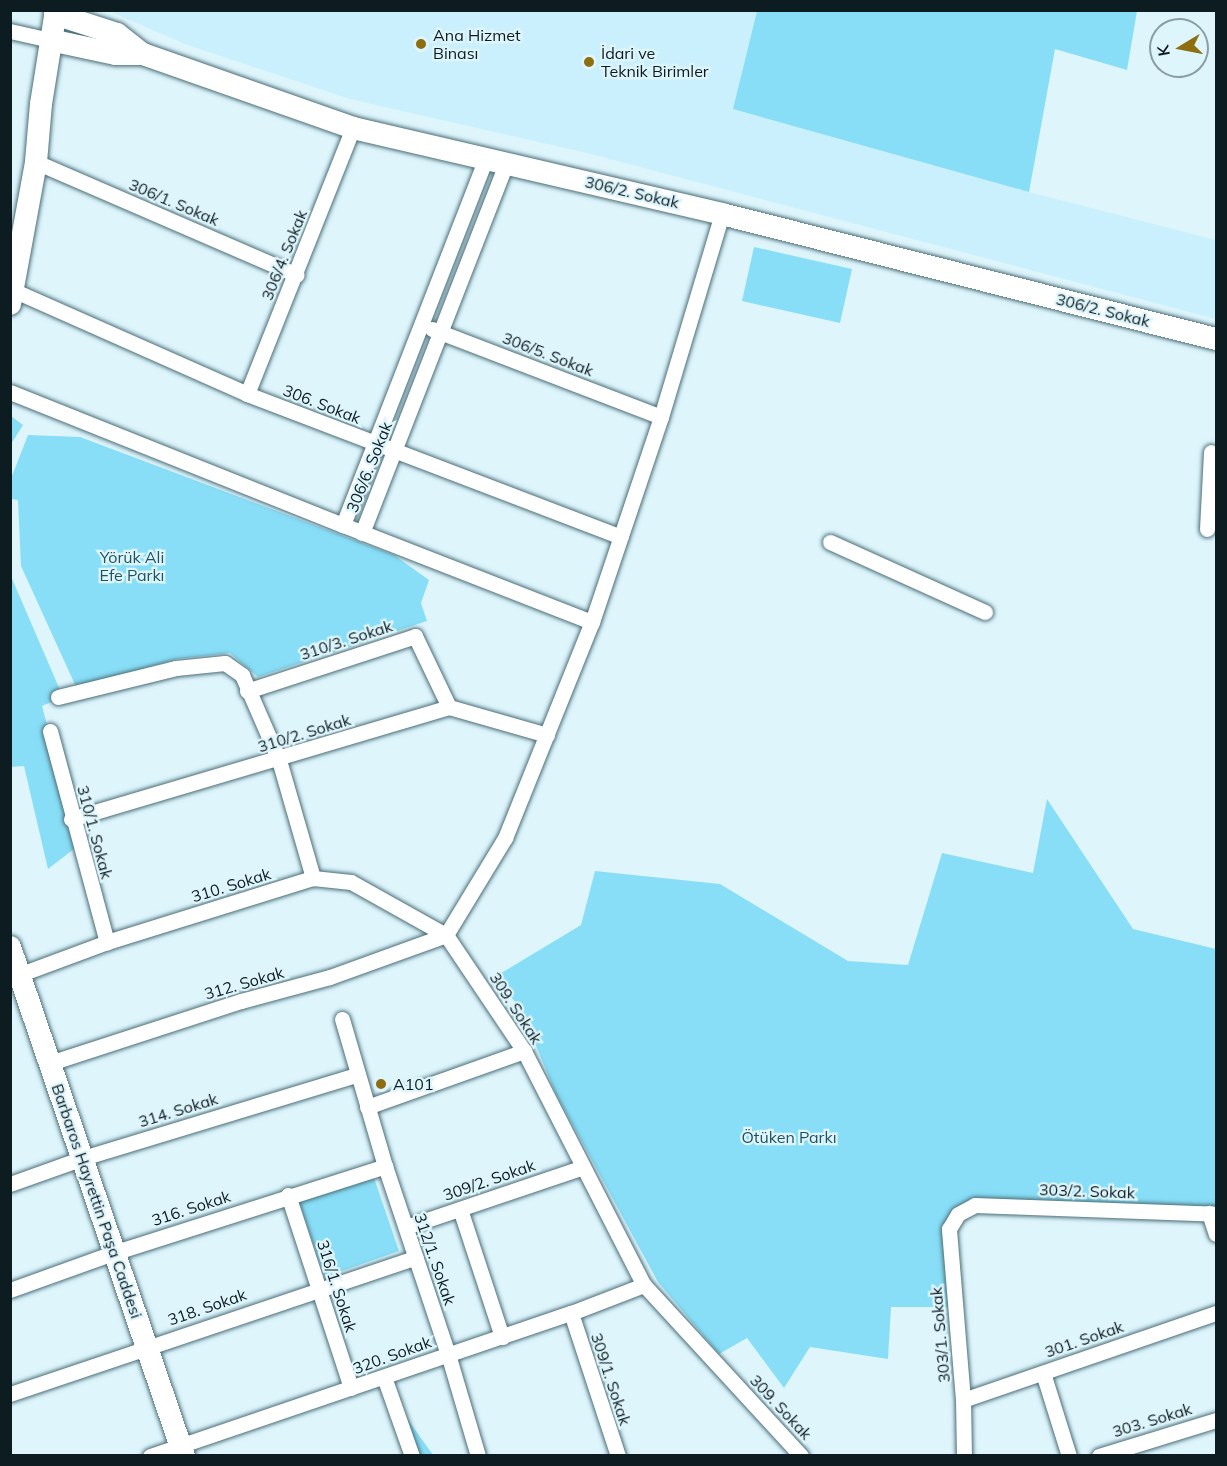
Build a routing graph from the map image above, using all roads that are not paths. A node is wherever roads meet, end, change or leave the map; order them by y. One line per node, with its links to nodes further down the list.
1 (56, 12): 3 (street); 4 (street)
2 (10, 31): 3 (street)
3 (50, 40): 4 (street, 306/2. Sokak); 7 (street)
4 (143, 54): 5 (street, 306/2. Sokak)
5 (353, 128): 6 (street, 306/2. Sokak); 9 (street, 306/4. Sokak)
6 (496, 160): 8 (street, 306/2. Sokak); 11 (street, 306/6. Sokak); 12 (street, 306/6. Sokak)
7 (36, 162): 9 (street, 306/1. Sokak); 10 (street)
8 (722, 214): 13 (street, 306/2. Sokak); 16 (street)
9 (297, 274): 15 (street, 306/4. Sokak)
10 (13, 298): 15 (street, 306. Sokak)
11 (422, 324): 12 (street, 306/5. Sokak); 17 (street, 306/6. Sokak)
12 (441, 332): 16 (street, 306/5. Sokak); 18 (street, 306/6. Sokak)
13 (1216, 339)
14 (10, 392): 20 (street)
15 (247, 394): 17 (street, 306. Sokak)
16 (661, 417): 23 (street)
17 (376, 444): 18 (street, 306. Sokak); 20 (street, 306/6. Sokak)
18 (394, 452): 22 (street, 306/6. Sokak); 23 (street, 306. Sokak)
19 (1211, 452): 21 (street)
20 (343, 525): 22 (street, 306/6. Sokak)
21 (1207, 529)
22 (362, 533): 26 (street)
23 (621, 537): 26 (street)
24 (830, 542): 25 (street)
25 (986, 612)
26 (592, 622): 31 (street)
27 (247, 691): 28 (street); 29 (street, 310/3. Sokak); 32 (street)
28 (58, 697)
29 (449, 707): 31 (street); 32 (street, 310/2. Sokak)
30 (50, 731): 33 (street, 310/1. Sokak)
31 (547, 735): 35 (street)
32 (279, 759): 33 (street, 310/2. Sokak); 34 (street)
33 (71, 819): 36 (street, 310/1. Sokak)
34 (314, 878): 35 (street, 310. Sokak); 36 (street, 310. Sokak)
35 (446, 935): 40 (street, 309. Sokak); 41 (street, 312. Sokak)
36 (107, 942): 38 (street, 310. Sokak)
37 (10, 946): 38 (street, Barbaros Hayrettin Paşa Caddesi)
38 (21, 974): 41 (street, Barbaros Hayrettin Paşa Caddesi)
39 (342, 1020): 42 (street, 312/1. Sokak)
40 (524, 1051): 43 (street); 46 (street, 309. Sokak)
41 (50, 1063): 44 (street, Barbaros Hayrettin Paşa Caddesi)
42 (357, 1074): 43 (street, 312/1. Sokak); 44 (street, 314. Sokak)
43 (367, 1107): 45 (street, 312/1. Sokak)
44 (83, 1158): 47 (street, 314. Sokak); 54 (street, Barbaros Hayrettin Paşa Caddesi)
45 (385, 1166): 48 (street, 316. Sokak); 52 (street, 312/1. Sokak)
46 (584, 1167): 49 (street, 309/2. Sokak); 56 (street, 309. Sokak)
47 (10, 1184)
48 (288, 1195): 54 (street, 316. Sokak); 57 (street, 316/1. Sokak)
49 (460, 1209): 52 (street, 309/2. Sokak); 61 (street)
50 (1213, 1213): 51 (street, 303/2. Sokak); 53 (street)
51 (958, 1214): 68 (street, 303/1. Sokak)
52 (405, 1227): 55 (street, 312/1. Sokak)
53 (1216, 1234)
54 (113, 1252): 58 (street, 316. Sokak); 62 (street, Barbaros Hayrettin Paşa Caddesi)
55 (416, 1257): 57 (street, 318. Sokak); 63 (street, 312/1. Sokak)
56 (644, 1285): 60 (street, 320. Sokak); 71 (street, 309. Sokak)
57 (320, 1288): 62 (street, 318. Sokak); 66 (street, 316/1. Sokak)
58 (10, 1290)
59 (1216, 1312): 64 (street, 301. Sokak)
60 (571, 1313): 61 (street, 320. Sokak); 75 (street, 309/1. Sokak)
61 (502, 1337): 63 (street, 320. Sokak)
62 (146, 1347): 67 (street, 318. Sokak); 70 (street, Barbaros Hayrettin Paşa Caddesi)
63 (448, 1354): 65 (street, 320. Sokak); 74 (street, 312/1. Sokak)
64 (1043, 1373): 68 (street, 301. Sokak); 77 (street)
65 (384, 1377): 66 (street, 320. Sokak); 73 (street)
66 (351, 1388): 70 (street, 320. Sokak)
67 (10, 1394)
68 (963, 1400): 76 (street, 303/1. Sokak)
69 (1216, 1420): 78 (street, 303. Sokak)
70 (182, 1450): 72 (street, 320. Sokak)
71 (796, 1454)
72 (150, 1455)
73 (412, 1455)
74 (478, 1455)
75 (618, 1455)
76 (964, 1455)
77 (1069, 1455)
78 (1099, 1455)

